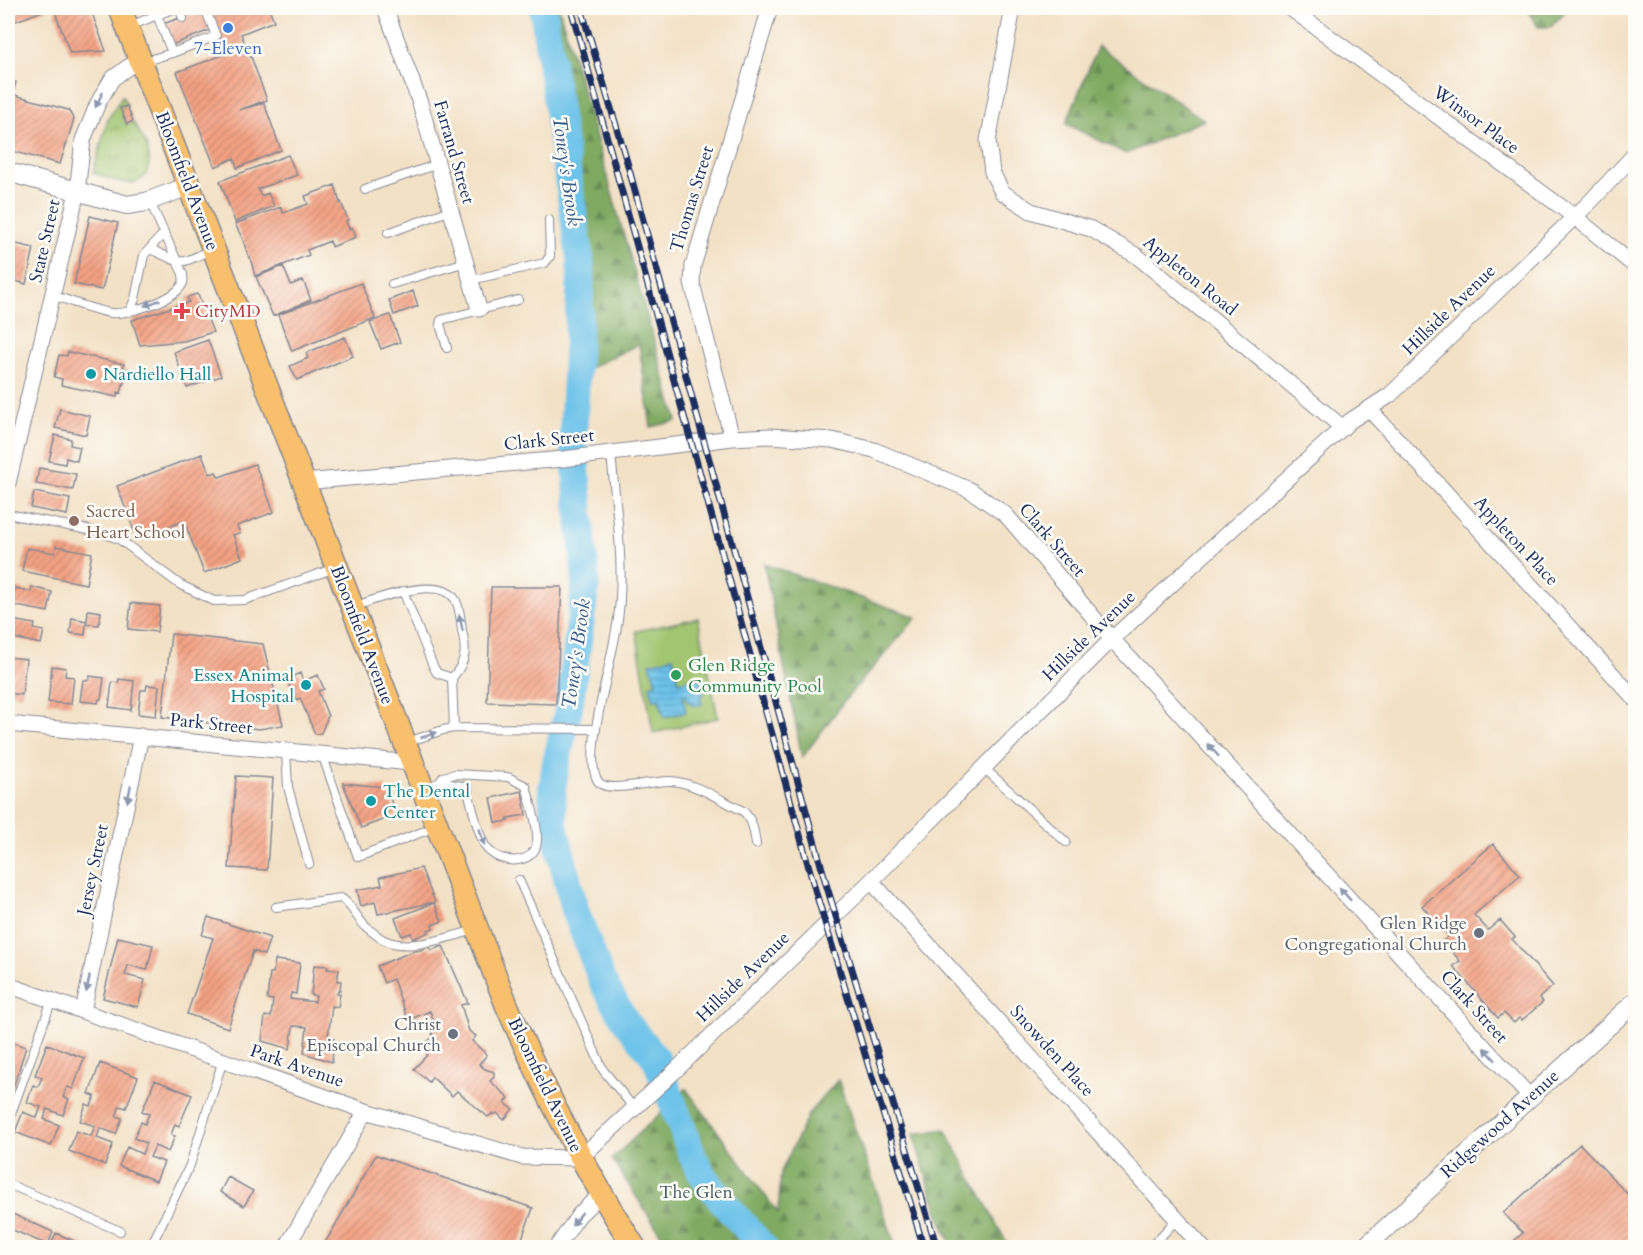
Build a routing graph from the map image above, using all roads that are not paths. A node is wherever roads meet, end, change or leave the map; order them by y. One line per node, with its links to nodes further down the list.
1 (177, 8): 7 (lane); 9 (lane)
2 (205, 8): 10 (lane)
3 (385, 8): 13 (street, Farrand Street)
4 (770, 8): 38 (street, Thomas Street)
5 (1012, 8): 37 (street, Appleton Road)
6 (1290, 8): 20 (street, Winsor Place)
7 (157, 15): 8 (lane); 10 (lane)
8 (124, 17): 11 (main road, Bloomfield Avenue)
9 (183, 18)
10 (172, 52): 11 (lane)
11 (141, 62): 15 (main road, Bloomfield Avenue); 17 (street, State Street, one-way to 17)
12 (1635, 153): 20 (street, Hillside Avenue)
13 (438, 164): 16 (lane); 19 (street, Farrand Street)
14 (8, 172): 17 (street)
15 (189, 186): 18 (street); 25 (main road, Bloomfield Avenue)
16 (365, 189)
17 (77, 192): 18 (street); 31 (street, State Street)
18 (149, 200): 22 (lane)
19 (451, 210): 23 (lane); 26 (street, Farrand Street)
20 (1575, 217): 28 (street, Winsor Place); 36 (street, Hillside Avenue)
21 (549, 220): 29 (lane)
22 (164, 233): 24 (lane); 27 (lane)
23 (388, 233)
24 (150, 249): 27 (lane); 34 (lane)
25 (213, 249): 27 (lane); 41 (main road, Bloomfield Avenue)
26 (466, 262): 29 (street, Farrand Street); 30 (lane)
27 (178, 263): 34 (lane, one-way to 34)
28 (1635, 267)
29 (471, 280): 33 (street, Farrand Street)
30 (392, 284)
31 (52, 295): 34 (lane); 40 (street, State Street)
32 (518, 300): 33 (lane)
33 (479, 309): 35 (lane)
34 (129, 312)
35 (447, 348)
36 (1369, 409): 37 (street, Hillside Avenue); 48 (street, Appleton Place)
37 (1342, 428): 46 (street, Hillside Avenue)
38 (732, 438): 39 (street, Clark Street); 46 (street, Clark Street)
39 (611, 453): 41 (street, Clark Street); 51 (lane)
40 (8, 478)
41 (304, 483): 43 (main road, Bloomfield Avenue)
42 (8, 514): 43 (lane)
43 (337, 568): 45 (main road, Bloomfield Avenue)
44 (403, 591): 45 (lane); 47 (lane); 47 (lane, one-way to 44)
45 (352, 608): 54 (main road, Bloomfield Avenue)
46 (1112, 639): 56 (street, Hillside Avenue); 71 (street, Clark Street, one-way to 46)
47 (452, 678): 50 (lane)
48 (1635, 700)
49 (8, 724): 52 (street, Park Street)
50 (454, 728): 51 (lane); 54 (lane, one-way to 50)
51 (596, 729): 60 (lane)
52 (141, 736): 53 (street, Park Street); 69 (street, Jersey Street, one-way to 69)
53 (286, 751): 55 (street, Park Street); 61 (lane)
54 (407, 753): 55 (street, Park Street); 57 (main road, Bloomfield Avenue)
55 (322, 754): 58 (lane)
56 (984, 768): 59 (lane); 63 (street, Hillside Avenue)
57 (431, 786): 57 (lane, one-way to 57); 58 (main road, Bloomfield Avenue)
58 (436, 827): 65 (main road, Bloomfield Avenue)
59 (1066, 842)
60 (756, 844)
61 (309, 864)
62 (519, 880): 72 (lane)
63 (871, 881): 72 (street, Hillside Avenue); 78 (street, Snowden Place)
64 (276, 907): 65 (lane)
65 (477, 930): 75 (main road, Bloomfield Avenue)
66 (8, 985): 67 (street, Park Avenue)
67 (52, 1000): 69 (street, Park Avenue); 74 (lane)
68 (1635, 1001): 71 (street, Ridgewood Avenue)
69 (83, 1011): 70 (street, Park Avenue)
70 (223, 1060): 73 (street, Park Avenue); 80 (lane)
71 (1530, 1097): 86 (street, Ridgewood Avenue)
72 (634, 1108): 75 (street, Hillside Avenue)
73 (366, 1111): 75 (street, Park Avenue); 81 (street)
74 (8, 1122)
75 (580, 1158): 77 (main road, Bloomfield Avenue)
76 (8, 1184): 79 (lane)
77 (601, 1194): 82 (street, one-way to 82); 83 (main road, Bloomfield Avenue)
78 (1177, 1219): 84 (lane); 85 (street, Snowden Place)
79 (120, 1231)
80 (150, 1248)
81 (286, 1248)
82 (556, 1248)
83 (635, 1248)
84 (1150, 1248)
85 (1203, 1248)
86 (1365, 1248)

